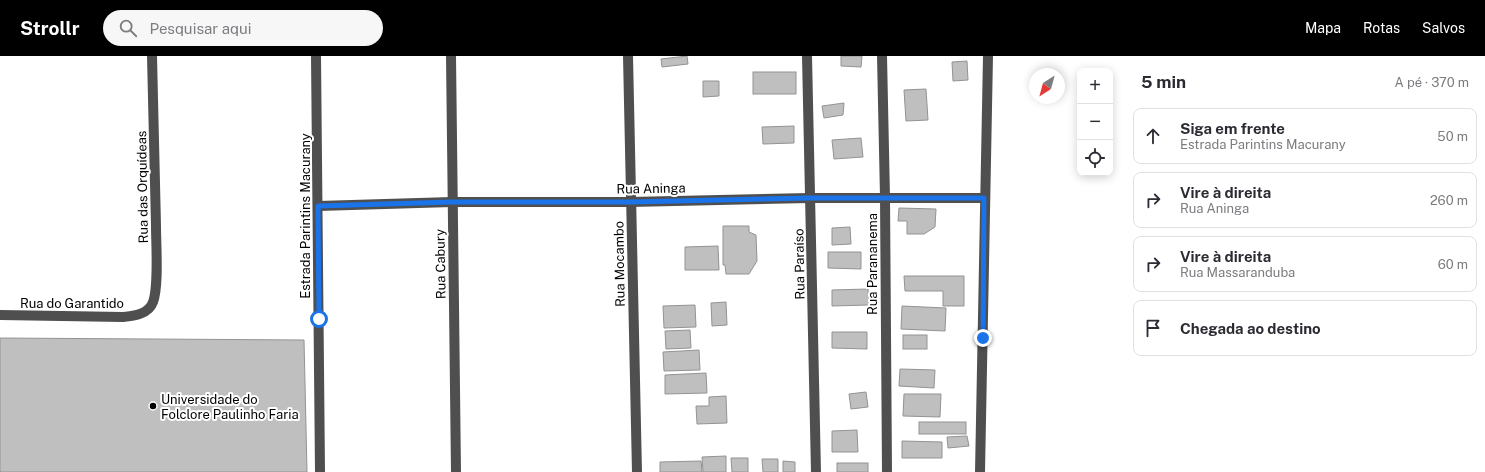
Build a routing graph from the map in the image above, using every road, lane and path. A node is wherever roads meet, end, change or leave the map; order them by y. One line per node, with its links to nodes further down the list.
1 (152, 56): 14 (street, Rua das Orquídeas)
2 (316, 56): 13 (street, Estrada Parintins Macurany)
3 (451, 56): 11 (street, Rua Cabury)
4 (628, 56): 12 (street, Rua Mocambo)
5 (807, 56): 9 (street, Rua Paraíso)
6 (882, 56): 8 (street, Rua Parananema)
7 (988, 56): 10 (street)
8 (885, 197): 9 (street, Rua Aninga); 10 (street, Rua Aninga); 20 (street, Rua Parananema)
9 (810, 198): 12 (street, Rua Aninga); 19 (street, Rua Paraíso)
10 (984, 198): 21 (street)
11 (452, 202): 12 (street, Rua Aninga); 13 (street, Rua Aninga); 17 (street, Rua Cabury)
12 (630, 202): 18 (street, Rua Mocambo)
13 (318, 206): 16 (street, Estrada Parintins Macurany)
14 (144, 312): 15 (street, Rua do Garantido)
15 (0, 315)
16 (320, 472)
17 (456, 472)
18 (637, 472)
19 (816, 472)
20 (887, 472)
21 (980, 472)

